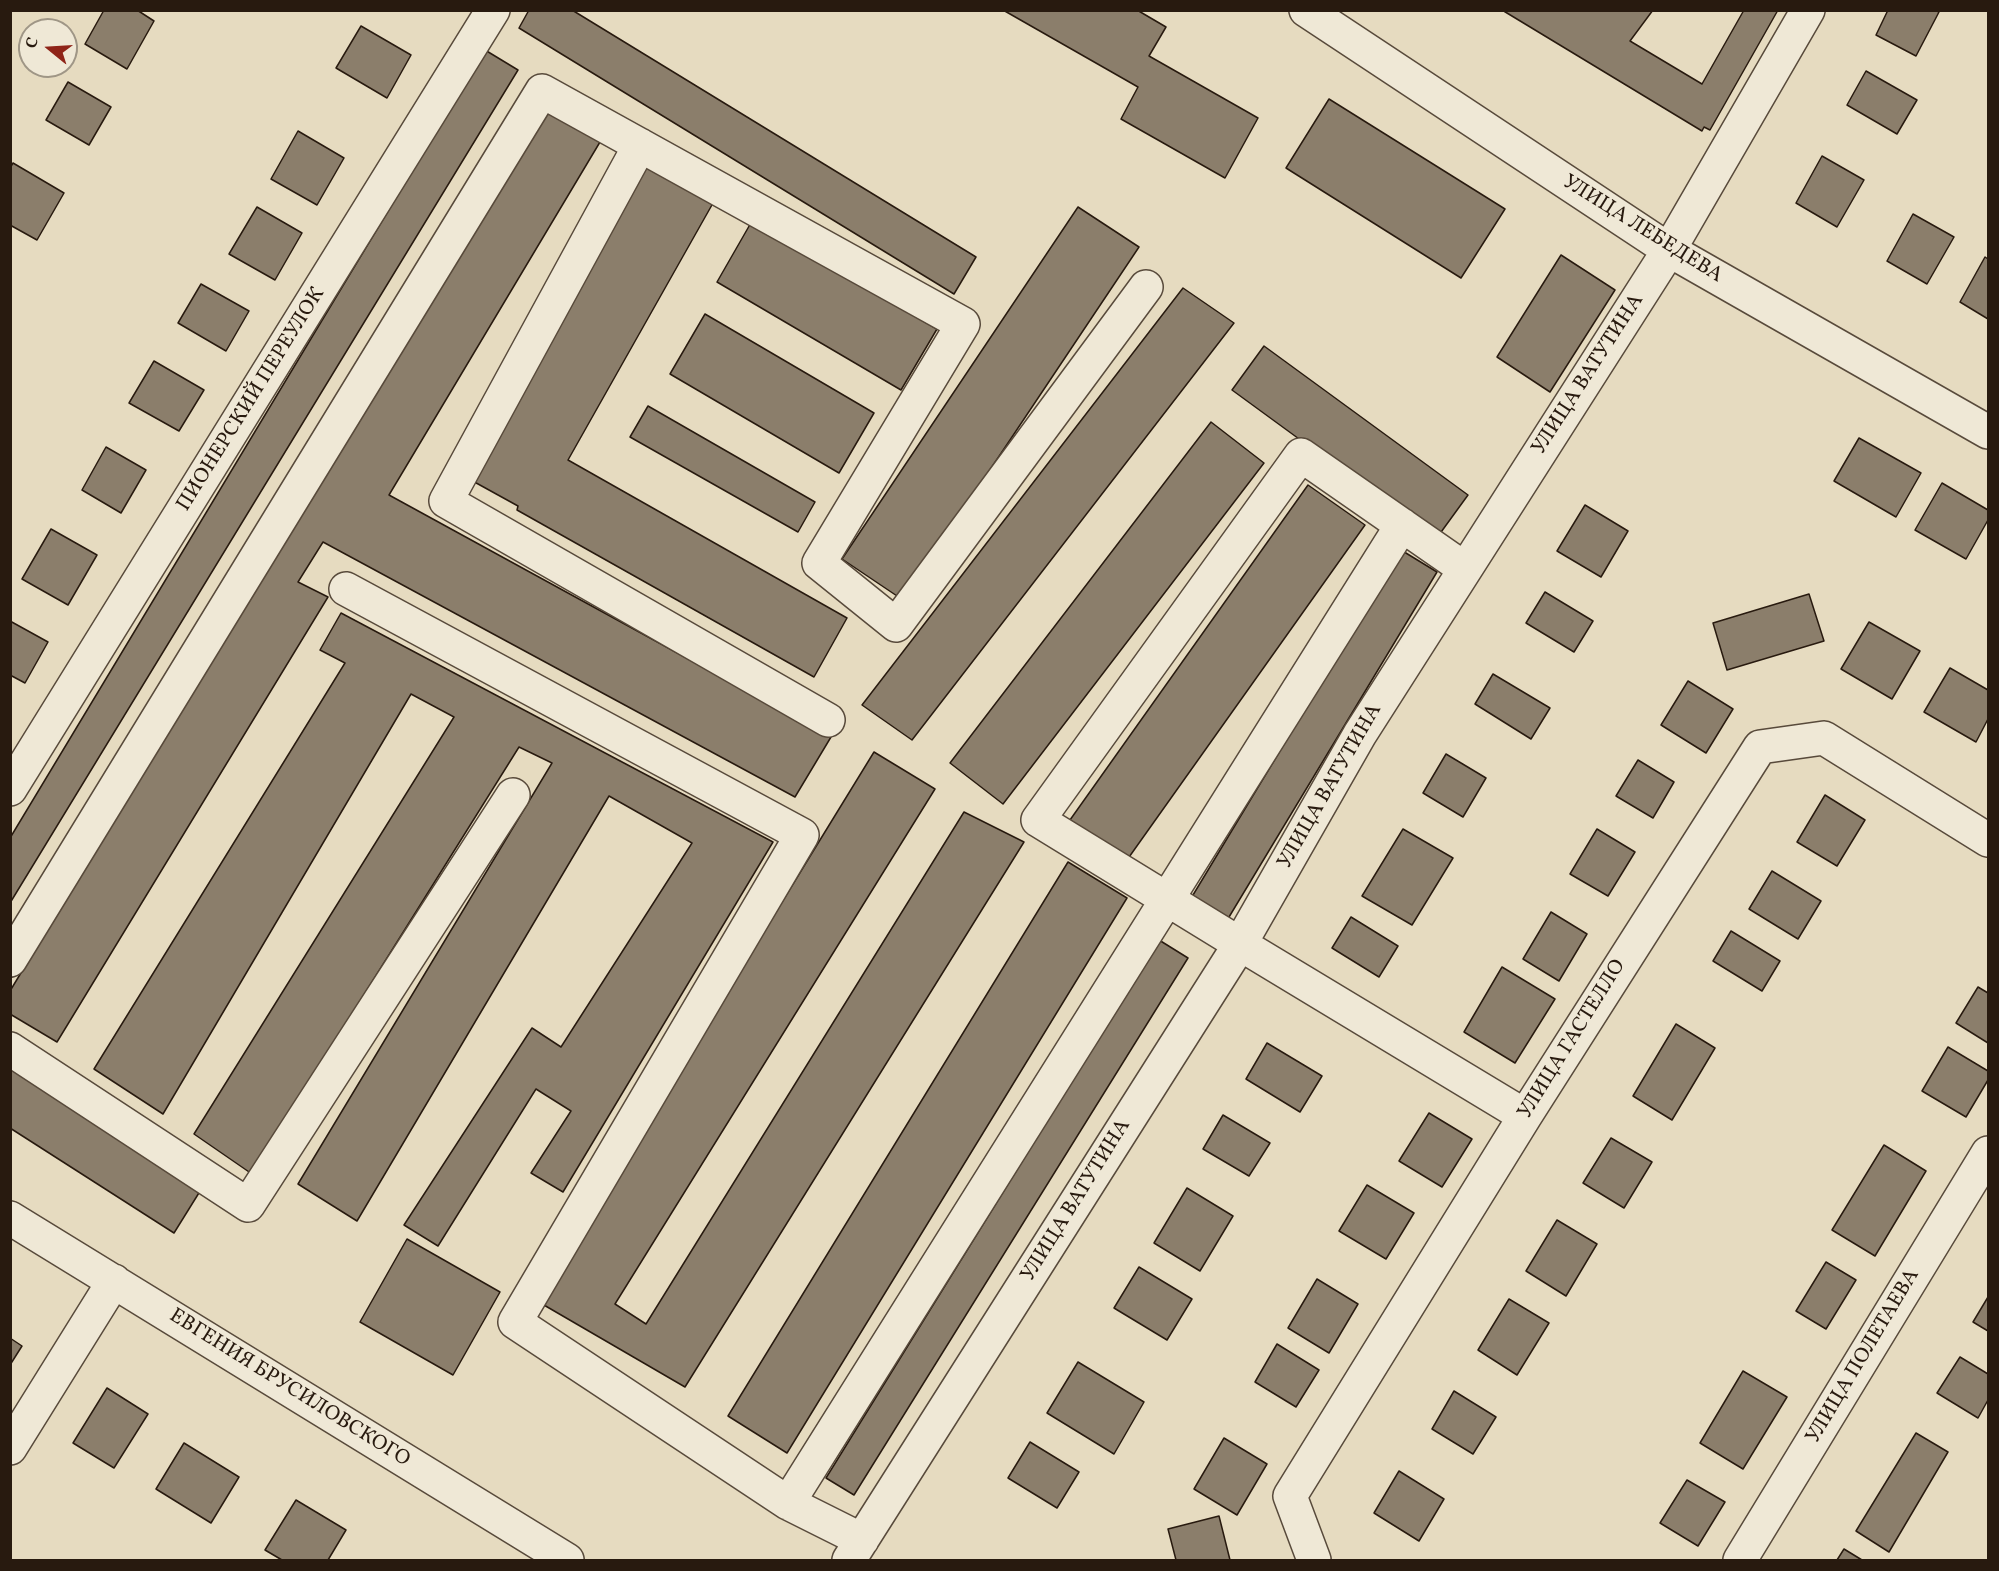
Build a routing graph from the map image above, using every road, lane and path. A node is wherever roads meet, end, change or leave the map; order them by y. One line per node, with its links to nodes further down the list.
1 (493, 10): 12 (street, ПИОНЕРСКИЙ ПЕРЕУЛОК)
2 (1306, 10): 5 (street, УЛИЦА ЛЕБЕДЕВА)
3 (1808, 10): 5 (street, УЛИЦА ВАТУТИНА)
4 (640, 145): 6 (street); 11 (street); 17 (street)
5 (1668, 250): 7 (street, УЛИЦА ЛЕБЕДЕВА); 9 (street, УЛИЦА ВАТУТИНА)
6 (1146, 286)
7 (1989, 432)
8 (1402, 525): 9 (street); 15 (street); 15 (street)
9 (1465, 569): 16 (street, УЛИЦА ВАТУТИНА)
10 (346, 589): 24 (street)
11 (828, 720)
12 (10, 789)
13 (513, 795): 18 (street)
14 (1989, 840): 19 (street, УЛИЦА ГАСТЕЛЛО)
15 (1165, 899): 16 (street); 24 (street)
16 (1240, 944): 19 (street); 25 (street, УЛИЦА ВАТУТИНА)
17 (10, 960)
18 (10, 1049)
19 (1525, 1116): 27 (street, УЛИЦА ГАСТЕЛЛО)
20 (1989, 1153): 28 (street, УЛИЦА ПОЛЕТАЕВА)
21 (10, 1218): 22 (street, ЕВГЕНИЯ БРУСИЛОВСКОГО)
22 (114, 1281): 23 (street); 26 (street, ЕВГЕНИЯ БРУСИЛОВСКОГО)
23 (10, 1448)
24 (788, 1503): 25 (street)
25 (855, 1550)
26 (567, 1560)
27 (1314, 1560)
28 (1740, 1560)

